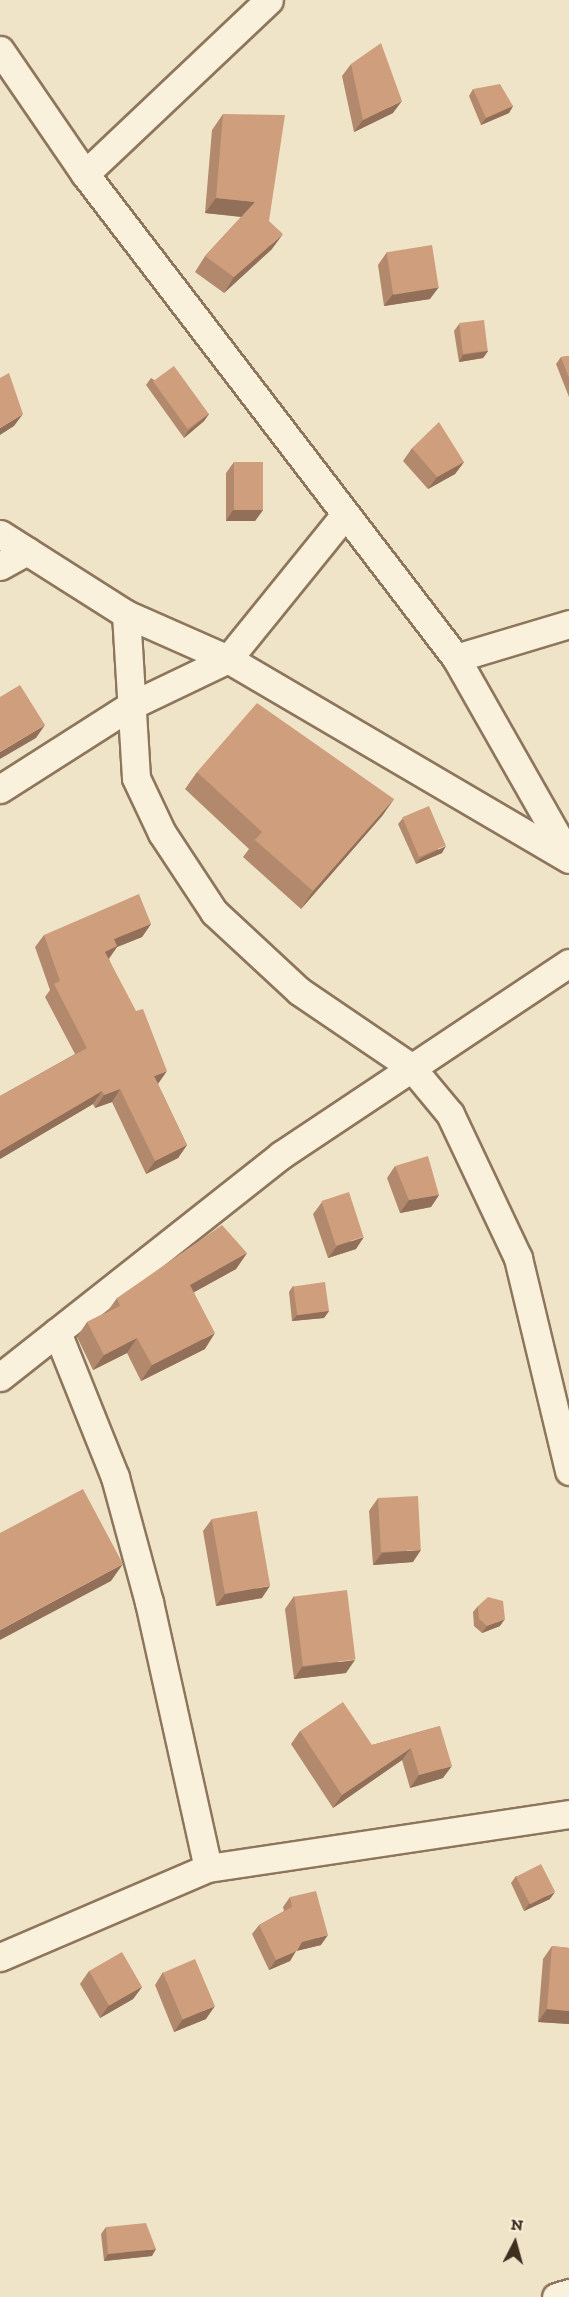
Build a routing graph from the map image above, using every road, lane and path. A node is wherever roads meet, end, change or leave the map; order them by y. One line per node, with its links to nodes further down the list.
1 (269, 0): 3 (street)
2 (0, 50): 3 (street)
3 (85, 174): 4 (street)
4 (344, 516): 10 (street); 11 (street)
5 (0, 534): 6 (street)
6 (27, 551): 7 (street); 8 (street)
7 (0, 566)
8 (126, 614): 11 (street); 12 (street)
9 (569, 624): 10 (street)
10 (456, 658): 14 (street)
11 (228, 659): 12 (street); 14 (street)
12 (130, 705): 13 (street); 16 (street)
13 (0, 789)
14 (569, 858)
15 (569, 963): 16 (street)
16 (411, 1067): 17 (street); 19 (street)
17 (57, 1332): 18 (street); 21 (street)
18 (0, 1377)
19 (569, 1471)
20 (569, 1814): 21 (street)
21 (208, 1869): 22 (street)
22 (0, 1957)
23 (569, 2293): 24 (street)
24 (556, 2297)

